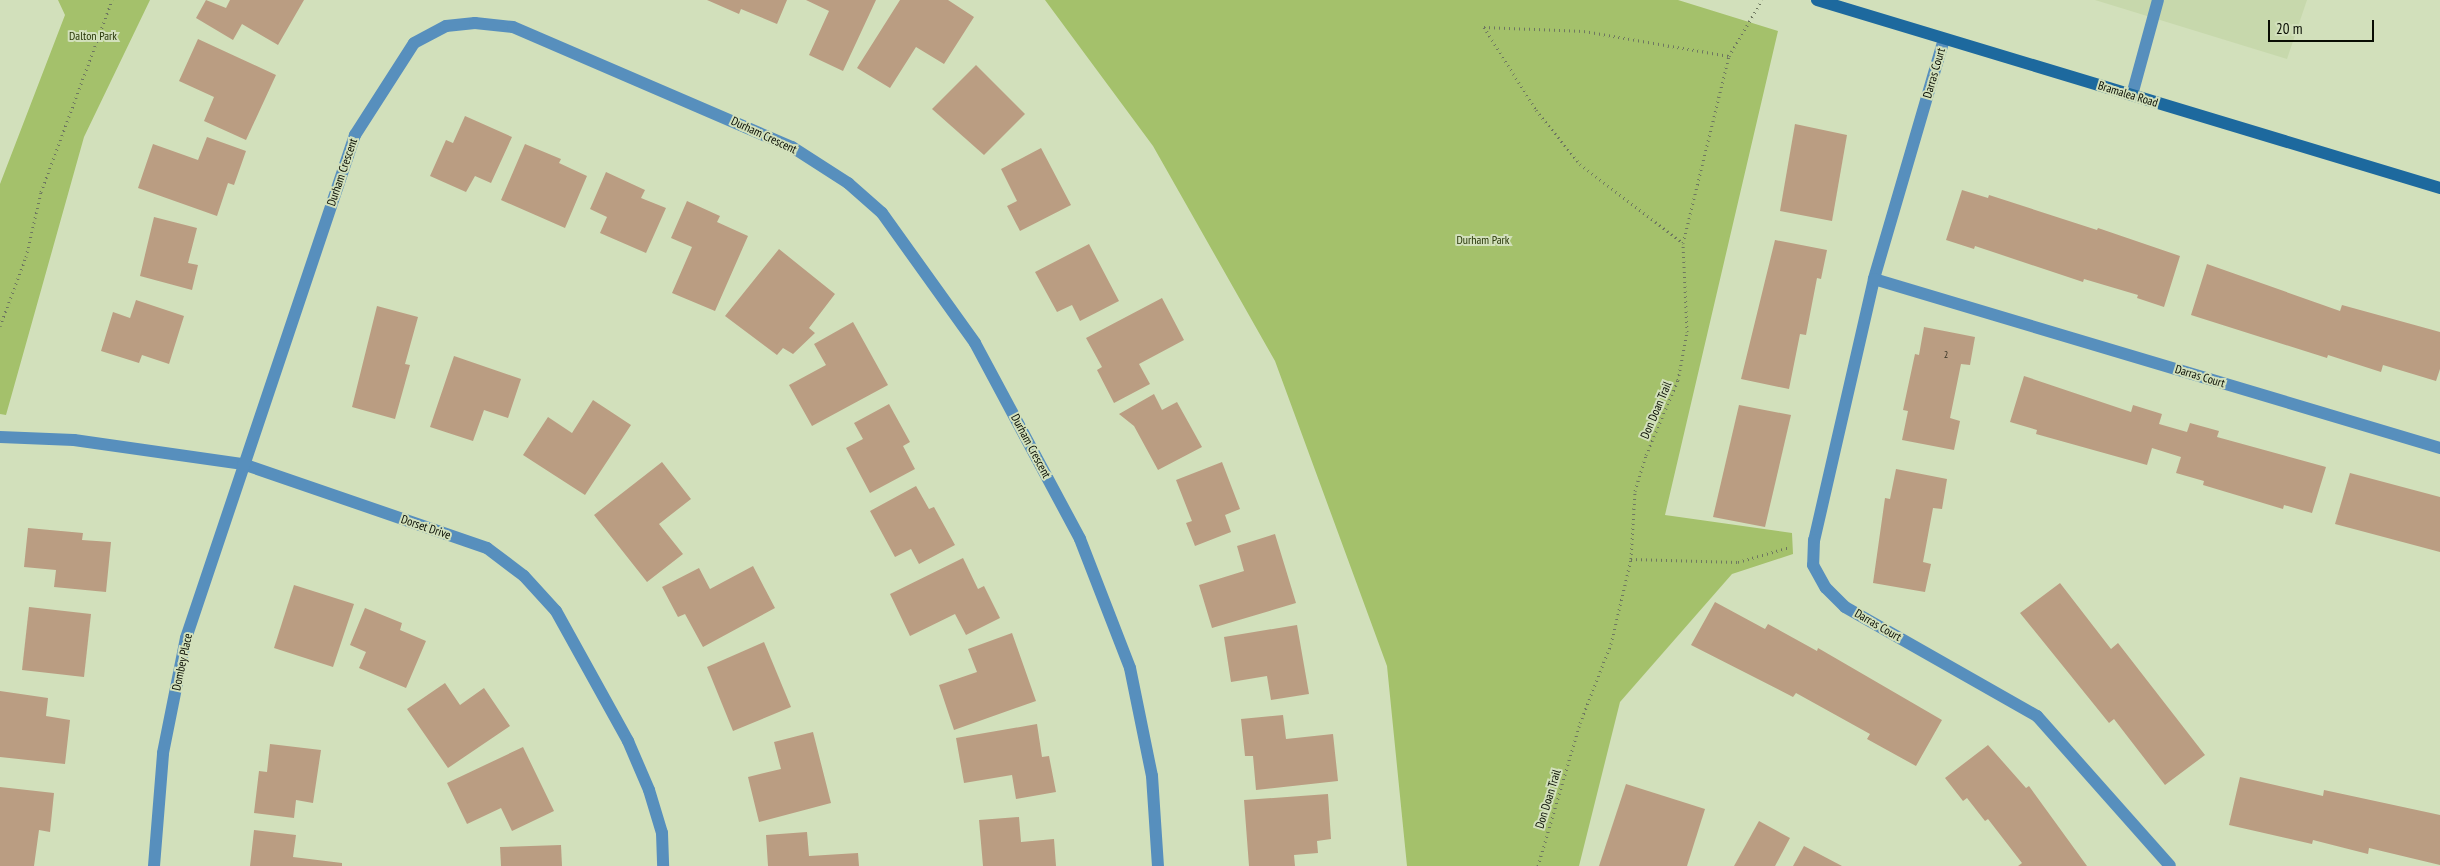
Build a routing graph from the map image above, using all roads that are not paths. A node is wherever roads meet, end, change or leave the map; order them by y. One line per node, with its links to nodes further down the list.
1 (1817, 0): 3 (main road, Bramalea Road)
2 (2158, 0): 4 (street)
3 (1944, 39): 4 (main road, Bramalea Road); 6 (street, Darras Court)
4 (2132, 95): 5 (main road, Bramalea Road)
5 (2440, 188)
6 (1874, 279): 8 (street, Darras Court); 13 (street, Darras Court)
7 (0, 437): 9 (street, Dorset Drive)
8 (2440, 448)
9 (243, 464): 10 (street, Dombey Place); 11 (street, Dorset Drive); 12 (street, Durham Crescent)
10 (154, 866)
11 (663, 866)
12 (1158, 866)
13 (2170, 866)

